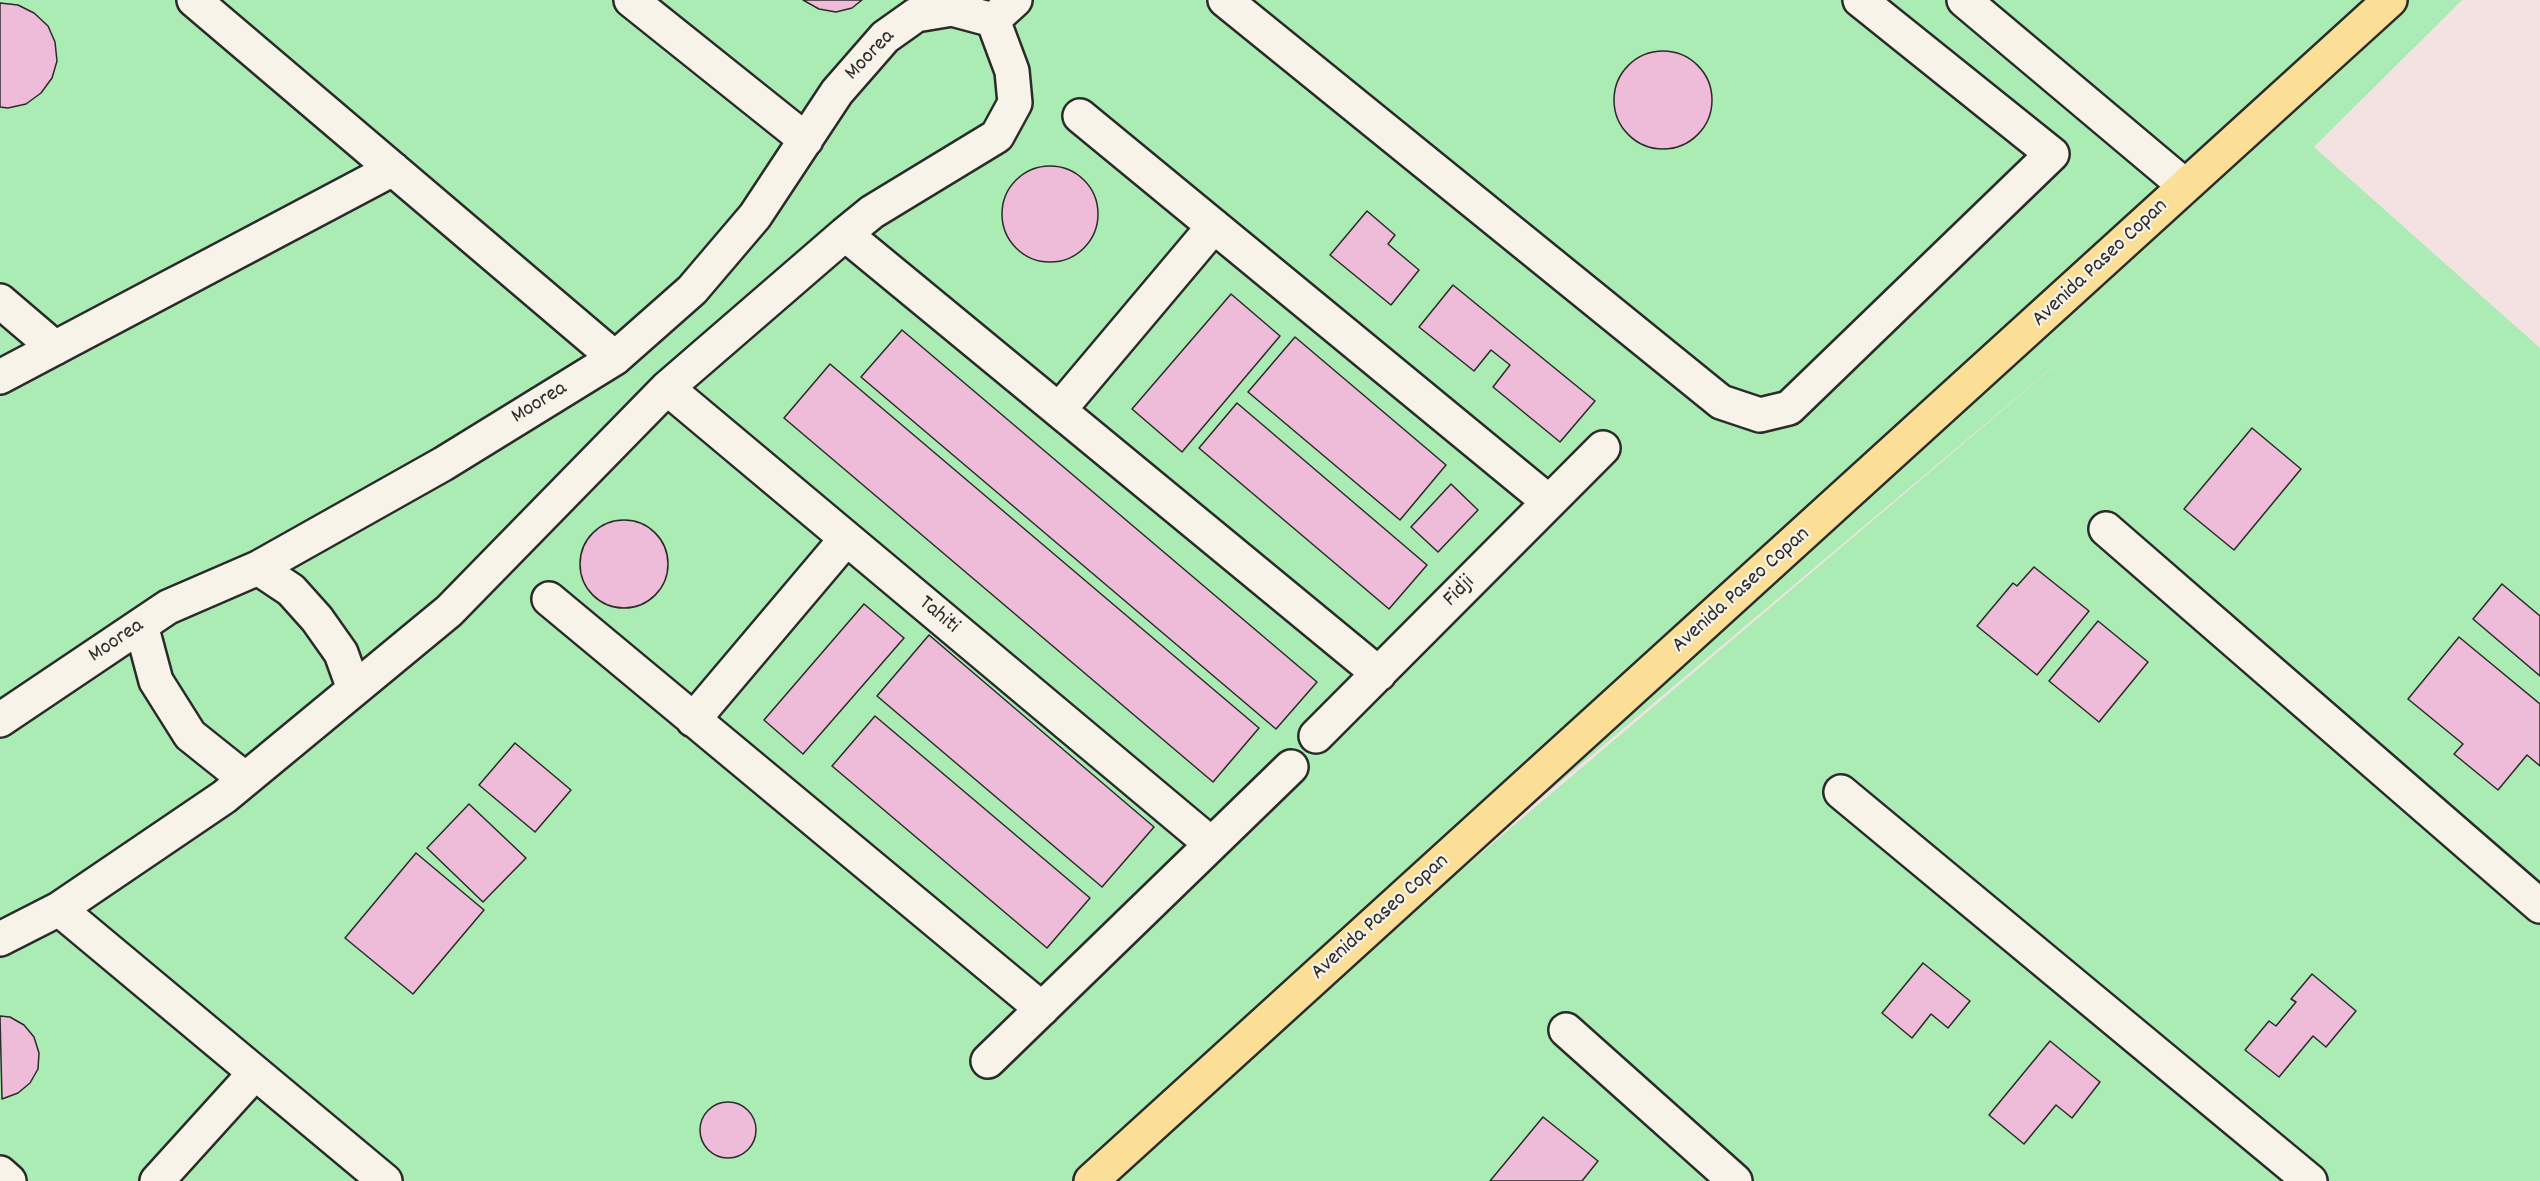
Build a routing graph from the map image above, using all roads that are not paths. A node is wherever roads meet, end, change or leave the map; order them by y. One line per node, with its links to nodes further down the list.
1 (194, 0): 10 (street)
2 (631, 0): 9 (street)
3 (1225, 0): 4 (street)
4 (1860, 0)
5 (1964, 0): 11 (street)
6 (2390, 0): 11 (main road, Avenida Paseo Copan)
7 (1004, 10): 9 (street, Moorea); 13 (street)
8 (1080, 116): 12 (street)
9 (806, 140): 16 (street, Moorea)
10 (393, 169): 15 (street); 16 (street)
11 (2184, 185): 47 (main road, Avenida Paseo Copan)
12 (1214, 226): 19 (street); 21 (street)
13 (845, 234): 18 (street); 19 (street)
14 (0, 301): 15 (street)
15 (56, 348): 17 (street)
16 (615, 358): 24 (street, Moorea)
17 (0, 377)
18 (666, 388): 23 (street, Tahiti); 28 (street)
19 (1059, 410): 27 (street)
20 (1603, 448): 21 (street, Fidji)
21 (1549, 502): 27 (street, Fidji)
22 (2106, 529): 36 (street)
23 (846, 539): 30 (street); 35 (street, Tahiti)
24 (258, 568): 26 (street, Moorea); 28 (street)
25 (549, 599): 30 (street)
26 (141, 625): 29 (street, Moorea); 33 (street)
27 (1379, 674): 31 (street, Fidji)
28 (354, 690): 33 (street)
29 (3, 715)
30 (693, 720): 39 (street)
31 (1316, 736)
32 (1291, 767): 35 (street)
33 (245, 779): 37 (street)
34 (1841, 792): 49 (street)
35 (1210, 843): 39 (street)
36 (2540, 906)
37 (59, 909): 38 (street); 42 (street)
38 (0, 939)
39 (1042, 1009): 41 (street)
40 (1566, 1030): 48 (street)
41 (988, 1061)
42 (254, 1074): 45 (street); 46 (street)
43 (0, 1173): 44 (street)
44 (9, 1181)
45 (157, 1181)
46 (385, 1181)
47 (1091, 1181)
48 (1735, 1181)
49 (2310, 1181)

